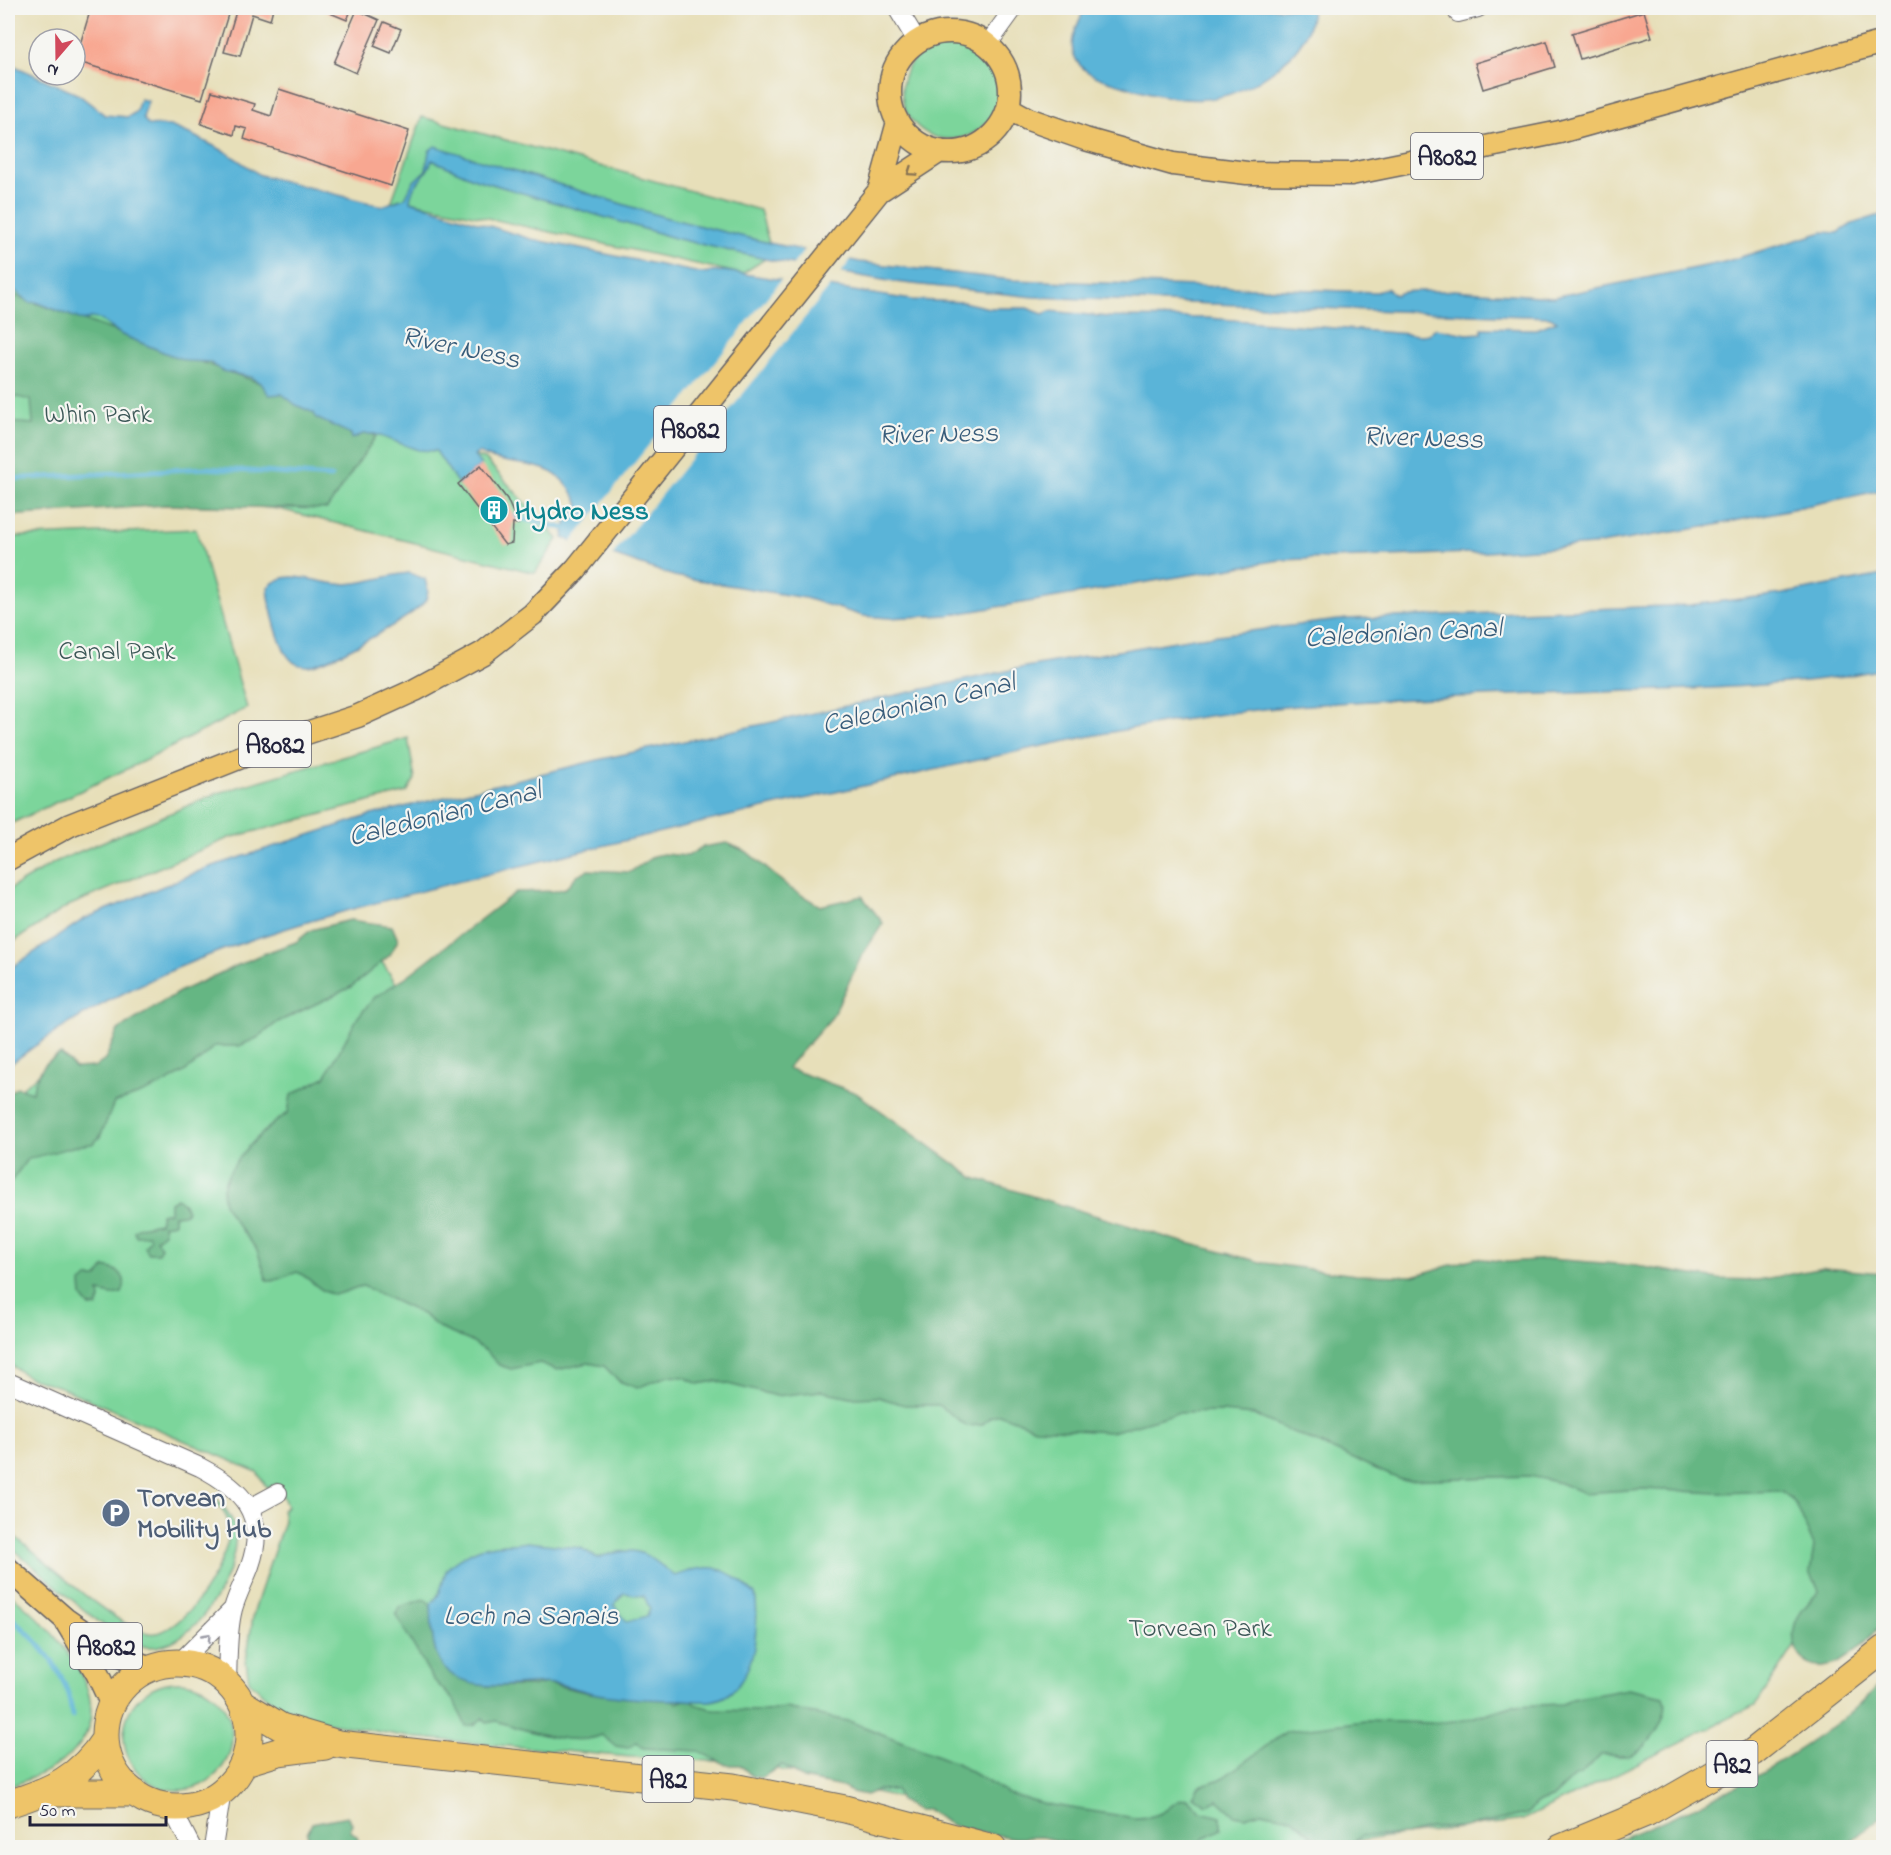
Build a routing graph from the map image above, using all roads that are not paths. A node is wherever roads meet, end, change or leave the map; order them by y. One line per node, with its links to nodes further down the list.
1 (897, 8): 5 (street)
2 (1014, 8): 7 (street)
3 (1478, 8): 4 (street)
4 (1458, 14)
5 (917, 41): 7 (main road); 9 (main road)
6 (1884, 42): 8 (main road, A8082)
7 (988, 44): 8 (main road, A8082)
8 (1008, 108): 10 (main road, A8082)
9 (898, 122): 10 (main road); 11 (main road, A8082)
10 (940, 151): 11 (main road, A8082, one-way to 11)
11 (879, 191): 12 (main road, A8082)
12 (8, 859)
13 (8, 1382): 15 (street)
14 (278, 1493): 15 (street)
15 (250, 1508): 17 (street)
16 (8, 1569): 18 (main road, A8082)
17 (233, 1609): 20 (street, one-way to 17); 22 (street)
18 (65, 1619): 21 (main road, A8082); 23 (main road, A8082)
19 (1884, 1649): 35 (highway, A82)
20 (179, 1663): 21 (highway); 22 (highway)
21 (150, 1668): 23 (highway)
22 (235, 1694): 25 (highway, A82); 26 (highway)
23 (112, 1705): 24 (highway)
24 (105, 1739): 28 (highway); 29 (highway)
25 (338, 1744): 26 (highway, A82); 34 (highway, A82)
26 (244, 1762): 27 (highway)
27 (222, 1791): 31 (highway); 33 (street)
28 (46, 1793): 29 (highway); 30 (highway)
29 (135, 1793): 31 (highway)
30 (8, 1804)
31 (171, 1807): 32 (street)
32 (192, 1848)
33 (213, 1848)
34 (993, 1848)
35 (1562, 1848)

